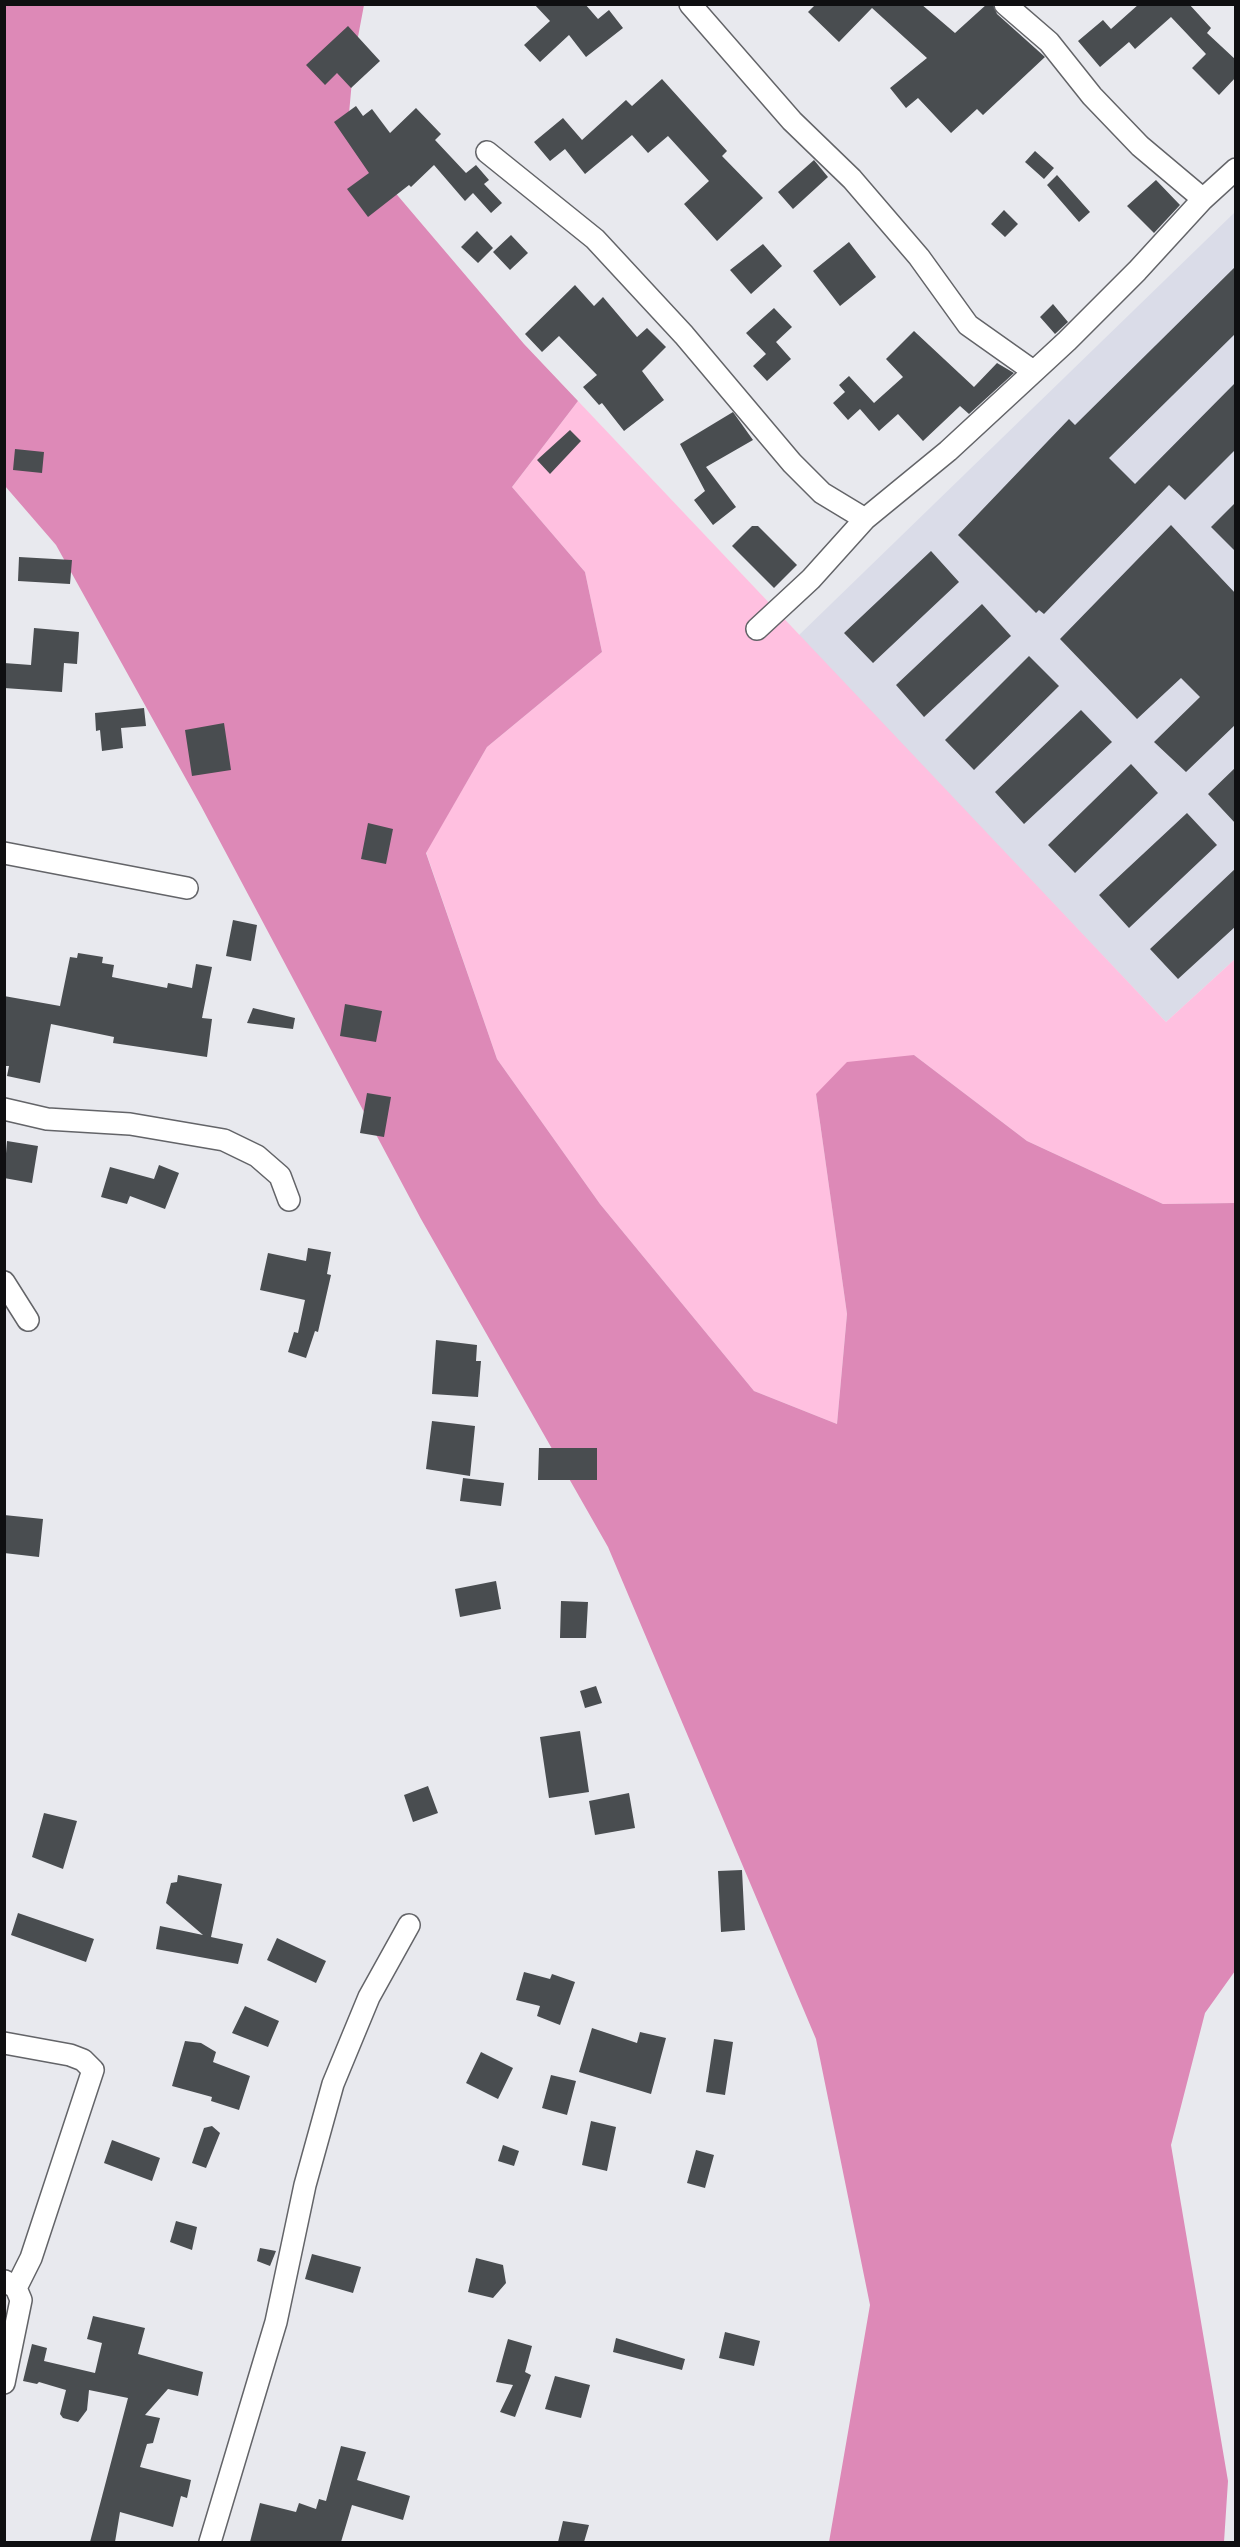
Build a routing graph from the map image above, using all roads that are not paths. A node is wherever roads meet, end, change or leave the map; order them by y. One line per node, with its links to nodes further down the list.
1 (690, 4): 6 (street)
2 (1005, 4): 5 (street)
3 (487, 152): 7 (street)
4 (1236, 169): 5 (street)
5 (1203, 199): 6 (street)
6 (1033, 371): 7 (street)
7 (865, 519): 8 (street)
8 (757, 629)
9 (4, 854): 10 (street)
10 (187, 888)
11 (4, 1109): 12 (street)
12 (289, 1200)
13 (4, 1282): 14 (street)
14 (28, 1320)
15 (409, 1925): 19 (street)
16 (4, 2043): 17 (street)
17 (10, 2285): 18 (street)
18 (4, 2383)
19 (210, 2542)

